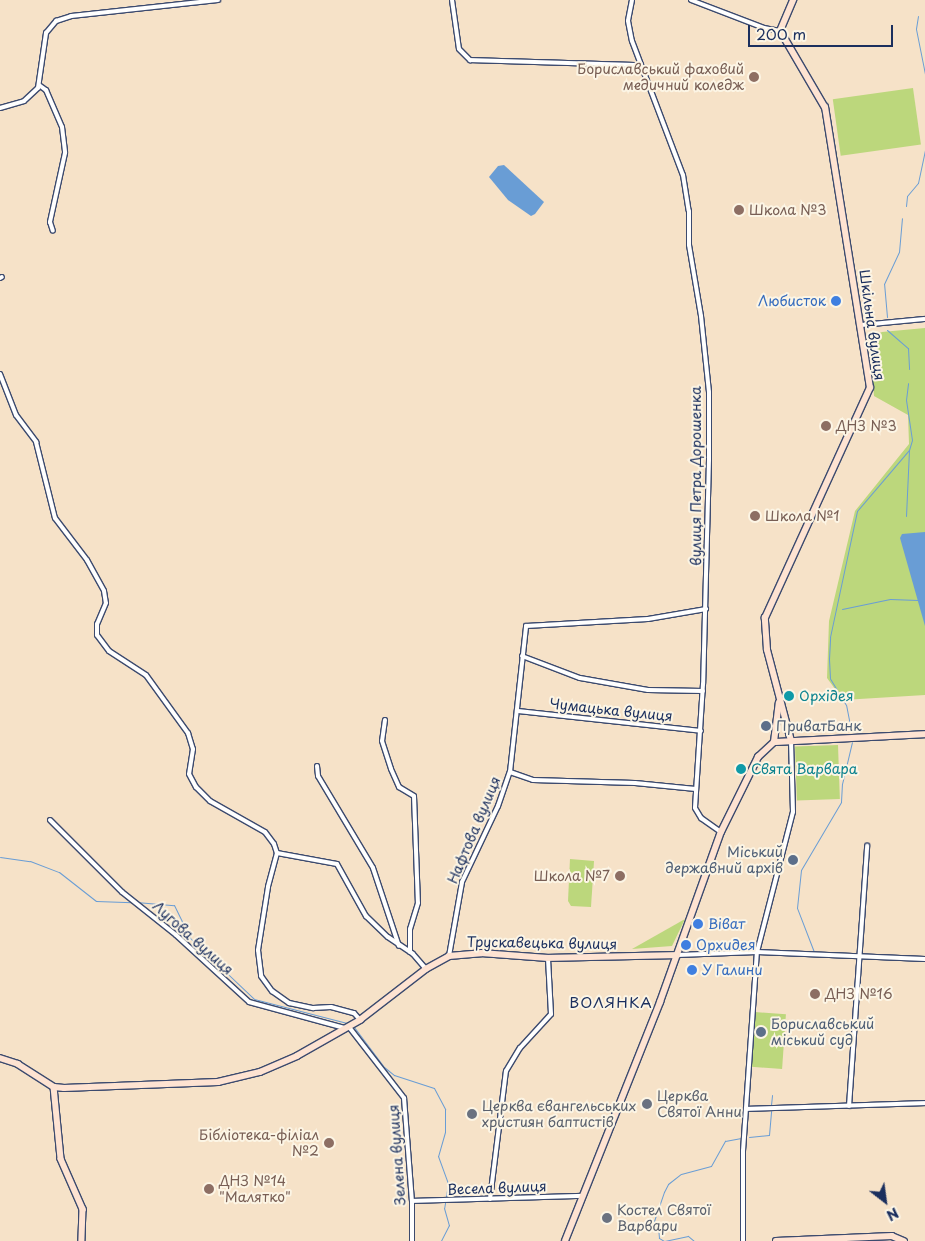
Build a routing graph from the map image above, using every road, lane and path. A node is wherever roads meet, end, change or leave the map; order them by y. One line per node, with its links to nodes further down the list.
1 (218, 0): 8 (street)
2 (452, 0): 7 (street)
3 (632, 0): 7 (street, вулиця Петра Дорошенка)
4 (691, 0): 6 (street)
5 (790, 1): 6 (street)
6 (780, 31): 12 (street, Шкільна вулиця)
7 (641, 65): 14 (street, вулиця Петра Дорошенка)
8 (39, 84): 9 (street); 10 (street)
9 (0, 108)
10 (53, 231)
11 (925, 319): 12 (street)
12 (861, 325): 17 (street, Шкільна вулиця)
13 (0, 374): 30 (street)
14 (706, 609): 15 (street, Нафтова вулиця); 16 (street, вулиця Петра Дорошенка)
15 (522, 656): 16 (street); 18 (street, Нафтова вулиця)
16 (703, 691): 20 (street, вулиця Петра Дорошенка)
17 (779, 703): 22 (street, Шкільна вулиця); 23 (street, Шкільна вулиця)
18 (518, 711): 20 (street, Чумацька вулиця); 25 (street, Нафтова вулиця)
19 (385, 720): 32 (street)
20 (701, 732): 26 (street, вулиця Петра Дорошенка)
21 (925, 734): 22 (street)
22 (791, 741): 23 (street); 33 (street)
23 (774, 742): 28 (street)
24 (317, 766): 31 (street)
25 (510, 772): 26 (street); 35 (street, Нафтова вулиця)
26 (696, 789): 28 (street, вулиця Петра Дорошенка)
27 (50, 820): 40 (street, Лугова вулиця)
28 (721, 832): 34 (street)
29 (867, 846): 37 (street)
30 (277, 853): 31 (street); 40 (street)
31 (399, 946): 32 (street)
32 (410, 952): 39 (street)
33 (756, 952): 34 (street); 37 (street); 45 (street)
34 (677, 955): 36 (street, Трускавецька вулиця); 46 (street)
35 (450, 956): 36 (street, Трускавецька вулиця); 39 (street, Трускавецька вулиця)
36 (548, 958): 47 (street)
37 (860, 958): 38 (street); 44 (street)
38 (925, 959)
39 (426, 969): 40 (street, Трускавецька вулиця)
40 (352, 1025): 42 (street, Трускавецька вулиця); 48 (street, Зелена вулиця)
41 (0, 1058): 42 (street)
42 (54, 1087): 49 (street)
43 (925, 1103): 44 (street)
44 (850, 1106): 45 (street)
45 (746, 1109): 52 (street)
46 (583, 1196): 47 (street, Весела вулиця); 51 (street)
47 (490, 1200): 48 (street, Весела вулиця)
48 (412, 1201): 50 (street, Зелена вулиця)
49 (82, 1241)
50 (412, 1241)
51 (565, 1241)
52 (743, 1241)
53 (776, 1241): 54 (street)
54 (904, 1241)

